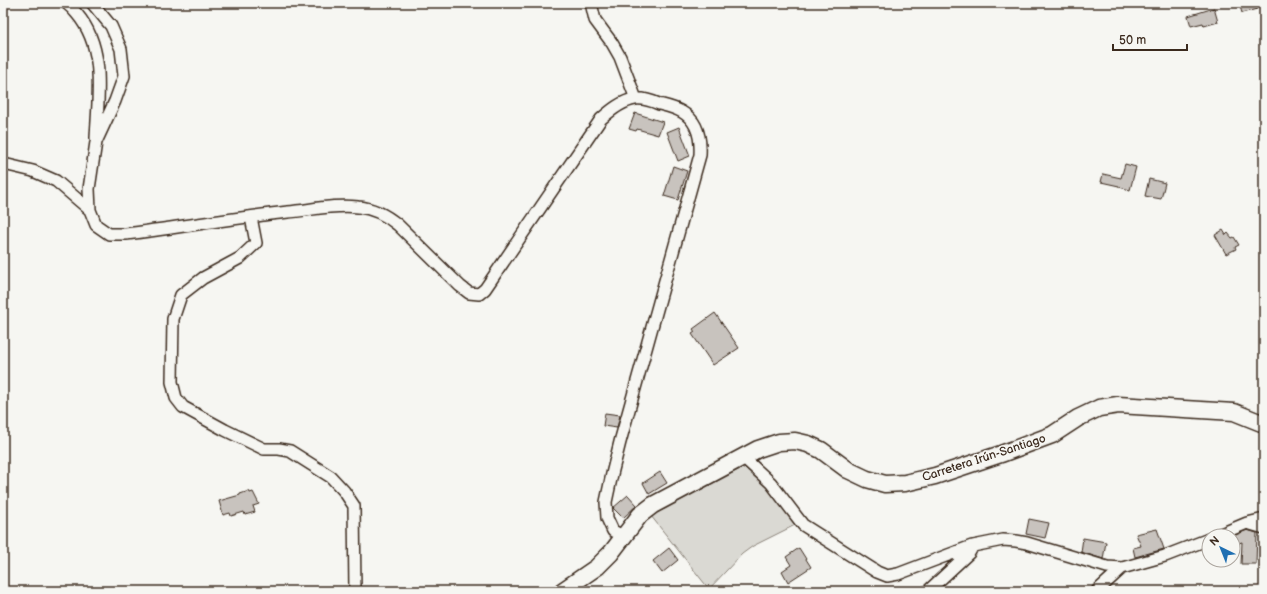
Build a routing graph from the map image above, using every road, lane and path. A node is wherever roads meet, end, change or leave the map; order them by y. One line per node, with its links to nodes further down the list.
1 (66, 3): 5 (street)
2 (92, 3): 5 (street)
3 (591, 3): 4 (street)
4 (636, 99): 8 (street); 15 (street)
5 (96, 142): 7 (street)
6 (3, 166): 7 (street)
7 (90, 210): 8 (street)
8 (250, 217): 19 (street)
9 (1264, 424): 10 (highway, Carretera Irún-Santiago)
10 (743, 456): 15 (highway, Carretera Irún-Santiago); 17 (street)
11 (1264, 519): 12 (street)
12 (1247, 523): 13 (street); 14 (street)
13 (1235, 528)
14 (1264, 528)
15 (623, 536): 20 (highway, Carretera Irún-Santiago)
16 (1201, 542): 18 (street)
17 (973, 546): 18 (street); 21 (street)
18 (1122, 568): 22 (street)
19 (355, 591)
20 (562, 591)
21 (928, 591)
22 (1097, 591)

